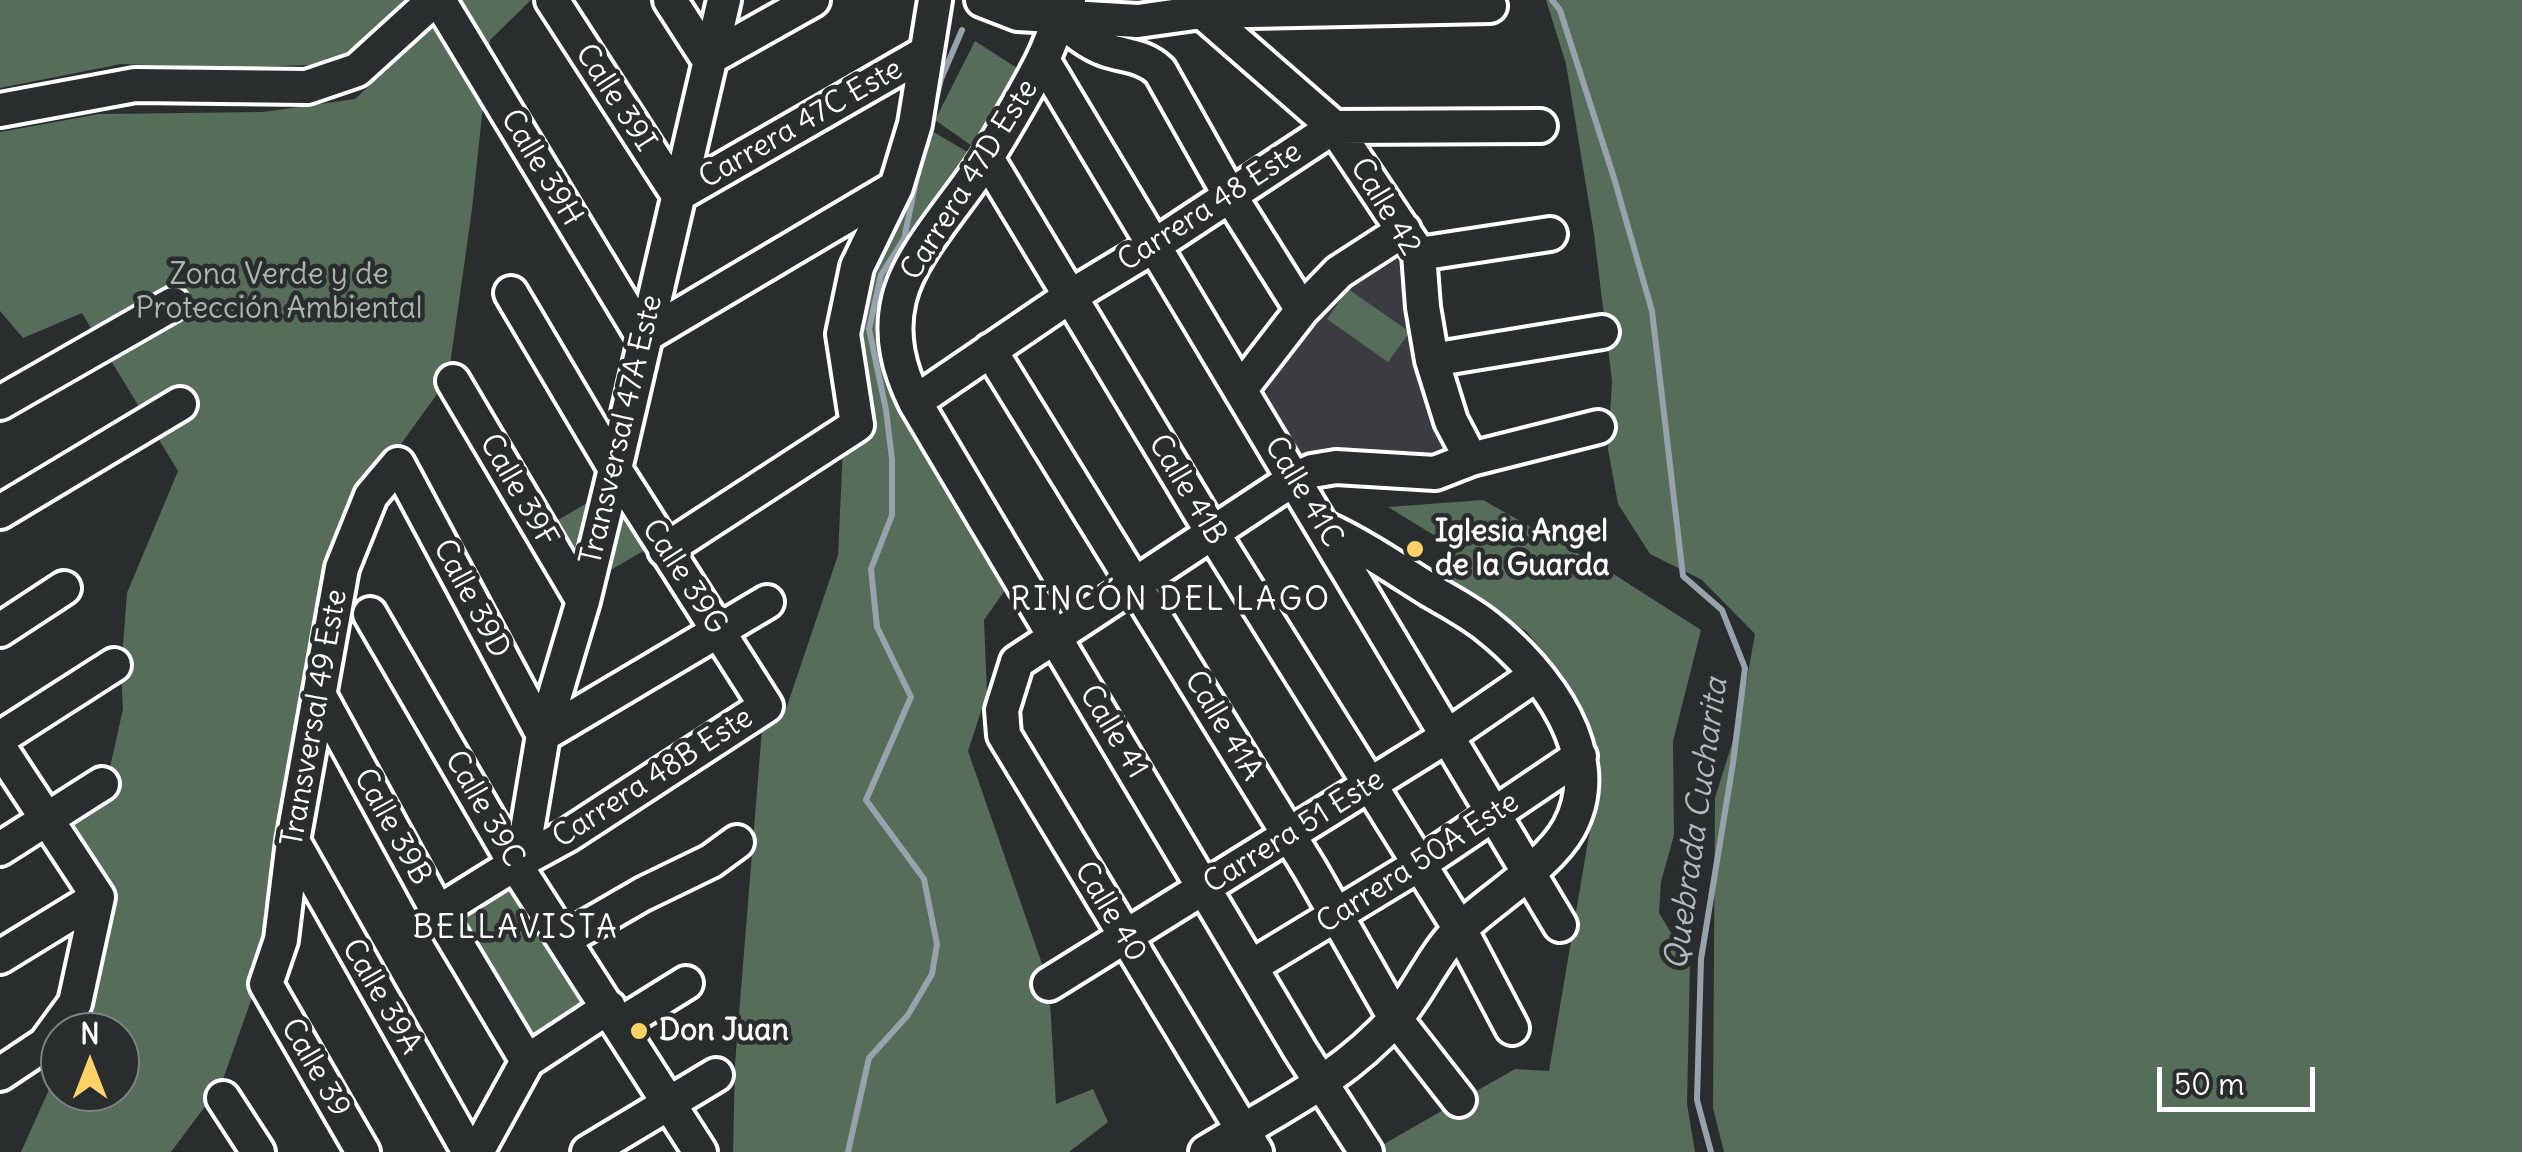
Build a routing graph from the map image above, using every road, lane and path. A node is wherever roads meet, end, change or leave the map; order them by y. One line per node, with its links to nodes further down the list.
1 (436, 0): 14 (street); 30 (street, Calle 39H)
2 (552, 0): 20 (street, Calle 39I)
3 (670, 0): 12 (street)
4 (724, 0): 12 (street, Transversal 47A Este)
5 (812, 0): 12 (street)
6 (935, 0): 11 (street)
7 (982, 0): 10 (street)
8 (1202, 6): 9 (street); 10 (street); 16 (street, Calle 42)
9 (1490, 6)
10 (1064, 9): 13 (street, Carrera 47D Este); 19 (street)
11 (925, 53): 18 (street); 20 (street, Carrera 47C Este)
12 (708, 59): 20 (street, Transversal 47A Este)
13 (1043, 60): 17 (street, Carrera 47D Este); 23 (street, Calle 41C)
14 (0, 110)
15 (1540, 126): 16 (street, Carrera 48 Este)
16 (1334, 127): 19 (street, Carrera 48 Este); 22 (street, Calle 42)
17 (987, 158): 25 (street, Calle 41B); 26 (street, Carrera 47D Este)
18 (896, 187): 30 (street, Carrera 47D Este); 46 (street)
19 (1229, 194): 23 (street, Carrera 48 Este); 28 (street)
20 (678, 195): 30 (street, Transversal 47A Este)
21 (1550, 234): 22 (street)
22 (1411, 242): 28 (street); 32 (street, Calle 42)
23 (1152, 246): 25 (street, Carrera 48 Este); 34 (street, Calle 41C)
24 (511, 293): 41 (street, Calle 39G)
25 (1069, 297): 31 (street, Carrera 48 Este); 45 (street, Calle 41B)
26 (898, 300): 35 (street, Calle 41)
27 (173, 304): 36 (street)
28 (1302, 310): 34 (street)
29 (1602, 332): 32 (street)
30 (644, 337): 41 (street, Transversal 47A Este)
31 (990, 350): 35 (street, Carrera 48 Este); 47 (street, Calle 41A)
32 (1432, 360): 39 (street, Calle 42)
33 (453, 380): 49 (street, Calle 39F)
34 (1241, 389): 42 (street, Calle 41C)
35 (916, 402): 54 (street, Calle 41)
36 (0, 403)
37 (180, 404): 43 (street)
38 (1598, 427): 39 (street)
39 (1471, 459): 42 (street)
40 (398, 464): 57 (street, Transversal 49 Este); 59 (street, Calle 39D)
41 (615, 469): 46 (street, Calle 39G); 49 (street, Transversal 47A Este)
42 (1294, 479): 44 (street, Calle 41C); 45 (street)
43 (0, 512)
44 (1326, 529): 56 (street); 60 (street, Calle 41C)
45 (1212, 532): 47 (street); 64 (street, Calle 41B)
46 (665, 550): 52 (street, Calle 39G)
47 (1136, 583): 54 (street); 68 (street, Calle 41A)
48 (64, 588): 53 (street)
49 (582, 601): 59 (street, Transversal 47A Este)
50 (766, 602): 52 (street)
51 (370, 614): 72 (street, Calle 39C)
52 (718, 629): 58 (street, Calle 39G); 59 (street)
53 (0, 630)
54 (1056, 636): 75 (street, Calle 41); 81 (street, Calle 40)
55 (114, 665): 61 (street)
56 (1536, 676): 60 (street, Carrera 51 Este); 63 (street)
57 (320, 696): 69 (street, Transversal 49 Este); 77 (street, Calle 39B)
58 (766, 706): 72 (street, Carrera 48B Este)
59 (543, 735): 72 (street, Transversal 47A Este)
60 (1446, 737): 64 (street, Carrera 51 Este); 66 (street, Calle 41C)
61 (0, 738)
62 (0, 748): 67 (street)
63 (1580, 756): 66 (street, Carrera 50A Este); 74 (street)
64 (1369, 783): 68 (street, Carrera 51 Este); 73 (street, Calle 41B)
65 (102, 784): 67 (street)
66 (1494, 816): 73 (street, Carrera 50A Este); 74 (street, Calle 41C)
67 (49, 820): 71 (street); 76 (street)
68 (1289, 834): 75 (street, Carrera 51 Este); 78 (street, Calle 41A)
69 (293, 841): 86 (street, Transversal 49 Este); 101 (street, Calle 39A)
70 (737, 842): 82 (street)
71 (0, 850)
72 (518, 862): 77 (street, Carrera 48B Este); 82 (street, Calle 39C)
73 (1420, 864): 78 (street, Carrera 50A Este); 80 (street, Calle 41B)
74 (1530, 872): 79 (street, Calle 41C); 80 (street)
75 (1205, 888): 81 (street, Carrera 51 Este); 84 (street, Calle 41)
76 (98, 897): 83 (street); 92 (street)
77 (438, 912): 91 (street, Calle 39B)
78 (1338, 916): 84 (street, Carrera 50A Este); 89 (street, Calle 41A)
79 (1560, 925)
80 (1460, 929): 89 (street); 90 (street, Calle 41B)
81 (1125, 936): 87 (street, Carrera 51 Este); 98 (street, Calle 40)
82 (565, 939): 88 (street, Calle 39C)
83 (0, 957)
84 (1252, 966): 94 (street, Calle 41)
85 (686, 983): 88 (street)
86 (266, 984): 100 (street, Calle 39)
87 (1049, 984)
88 (615, 1016): 91 (street); 96 (street, Calle 39C)
89 (1396, 1018): 94 (street); 97 (street, Calle 41A)
90 (1512, 1028)
91 (527, 1061): 102 (street)
92 (0, 1074)
93 (716, 1075): 96 (street)
94 (1323, 1084): 98 (street); 106 (street, Calle 41)
95 (223, 1098): 99 (street)
96 (669, 1100): 103 (street); 104 (street, Calle 39C)
97 (1459, 1100)
98 (1249, 1141): 105 (street)
99 (258, 1152)
100 (363, 1152)
101 (469, 1152)
102 (477, 1152)
103 (588, 1152)
104 (700, 1152)
105 (1206, 1152)
106 (1366, 1152)

